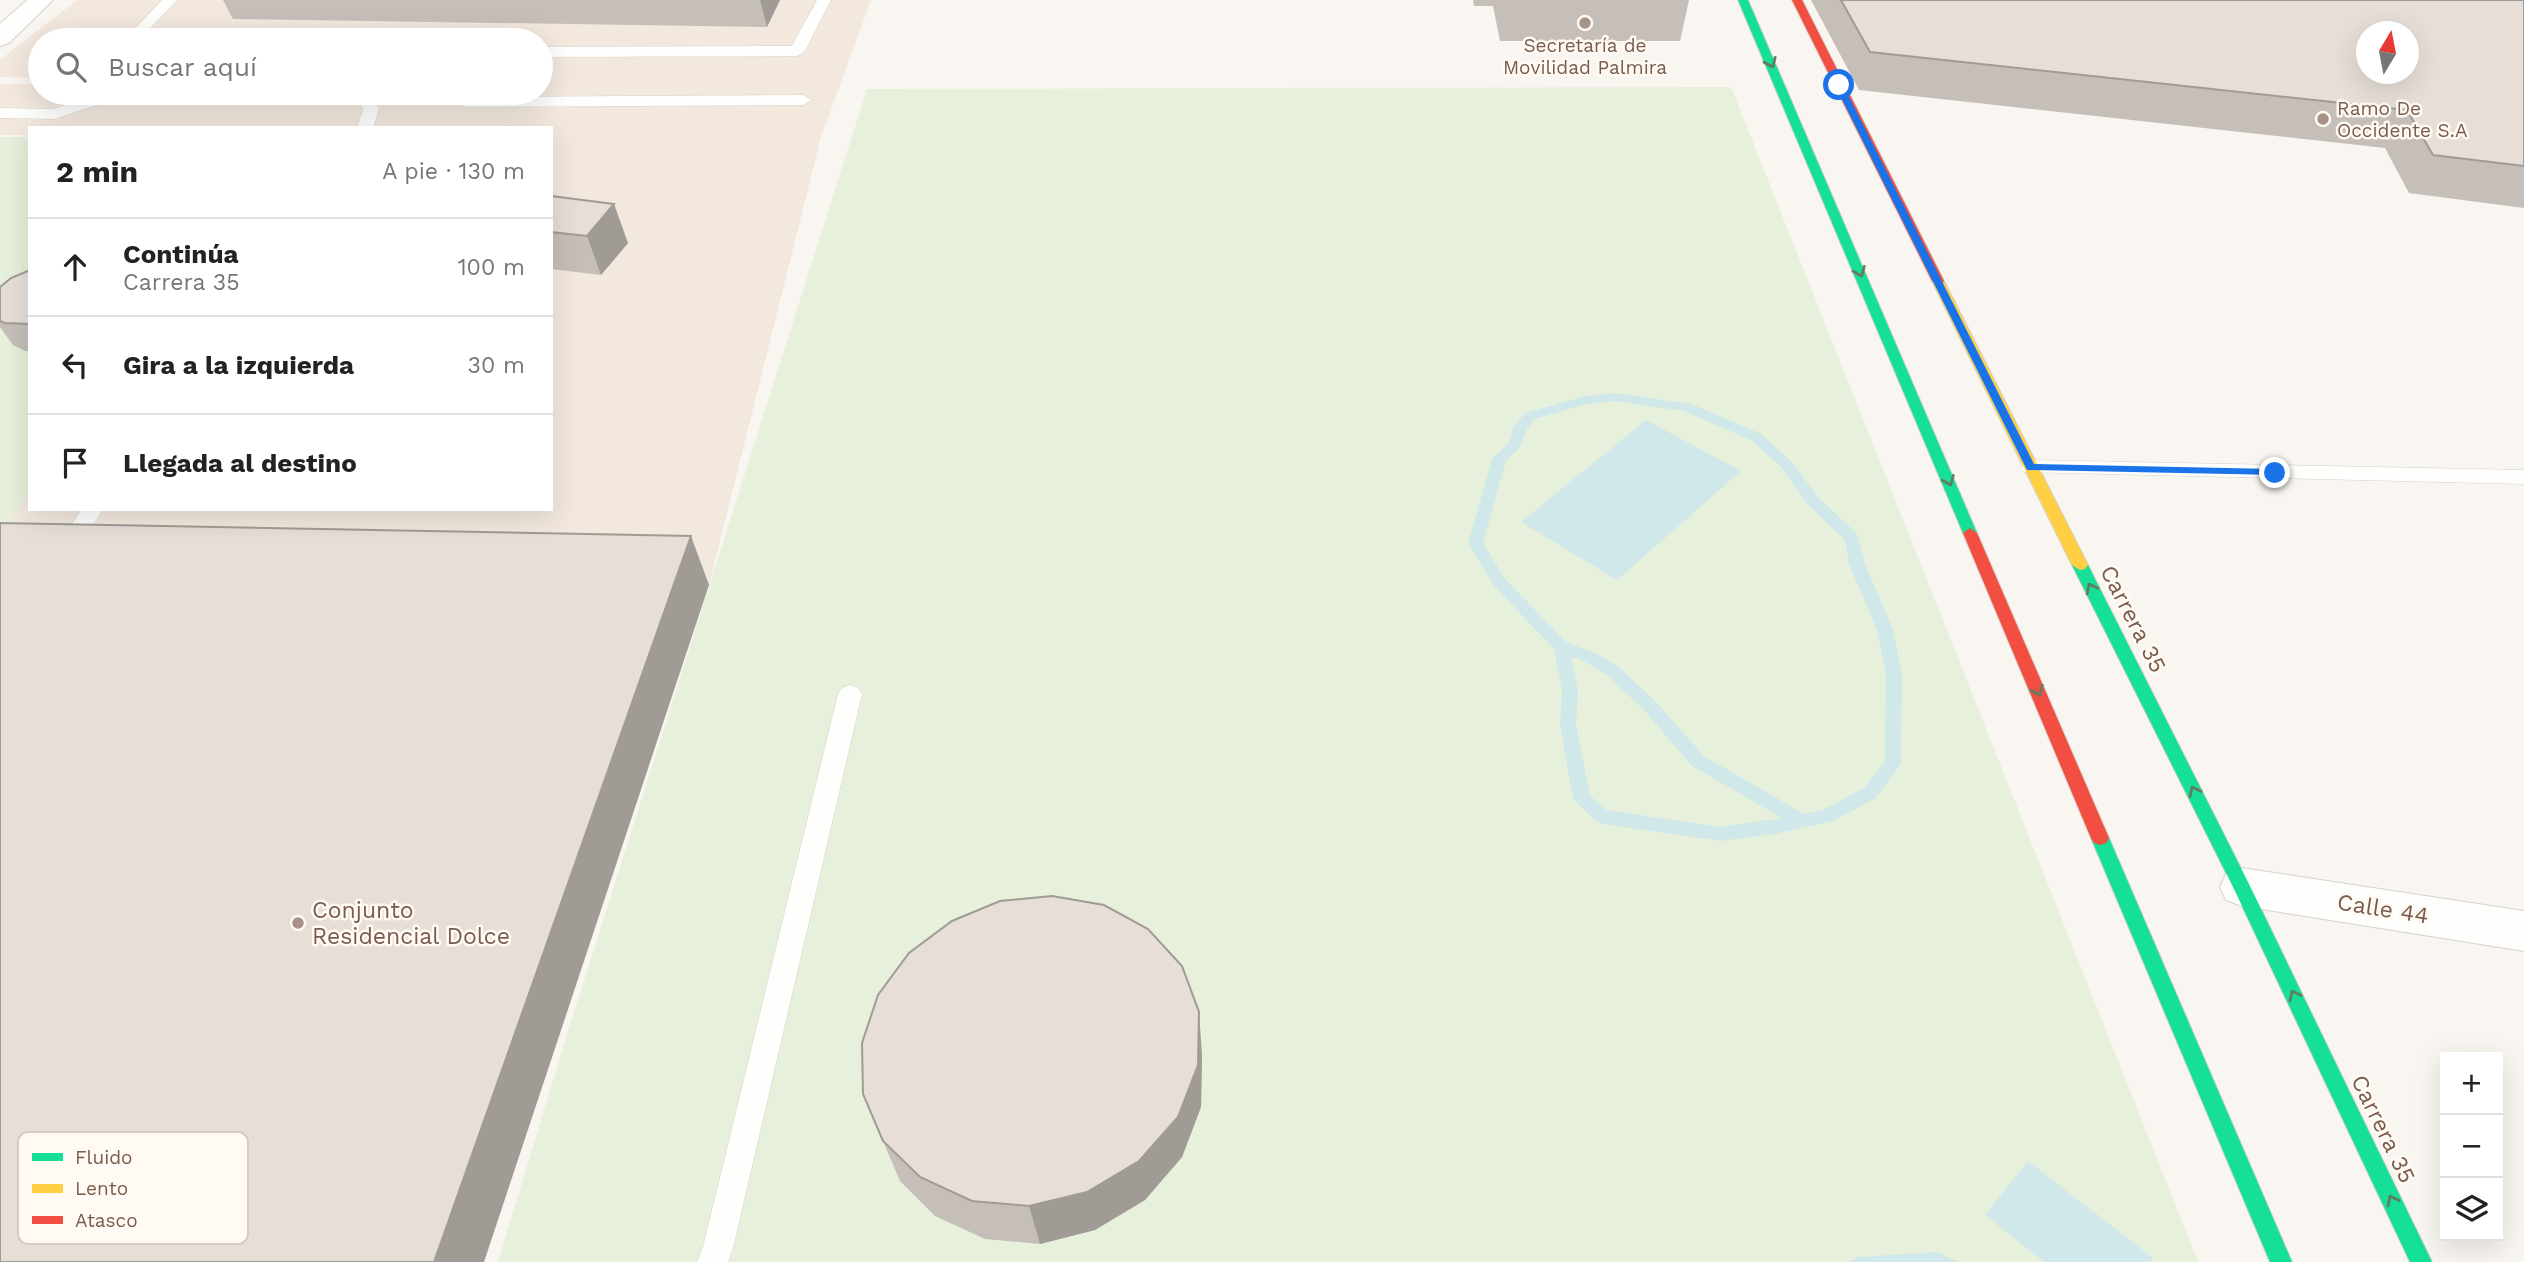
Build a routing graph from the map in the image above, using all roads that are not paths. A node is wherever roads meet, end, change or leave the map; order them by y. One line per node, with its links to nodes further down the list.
1 (41, 0): 9 (street)
2 (170, 0): 8 (lane)
3 (824, 0): 10 (lane)
4 (1743, 0): 25 (main road, one-way to 25)
5 (1797, 0): 6 (main road, Carrera 35)
6 (1806, 19): 7 (lane); 17 (main road, Carrera 35)
7 (1830, 19)
8 (143, 28)
9 (0, 38)
10 (553, 52)
11 (803, 100): 12 (lane)
12 (553, 101)
13 (81, 105): 15 (lane)
14 (369, 105): 16 (lane)
15 (0, 113)
16 (366, 126)
17 (2031, 467): 18 (lane); 22 (main road, Carrera 35, one-way to 17)
18 (2524, 477)
19 (92, 511): 20 (lane)
20 (116, 534)
21 (850, 694): 24 (lane)
22 (2242, 887): 23 (street, Calle 44); 26 (main road, Carrera 35, one-way to 22)
23 (2524, 931)
24 (712, 1262)
25 (2281, 1262)
26 (2421, 1262)

